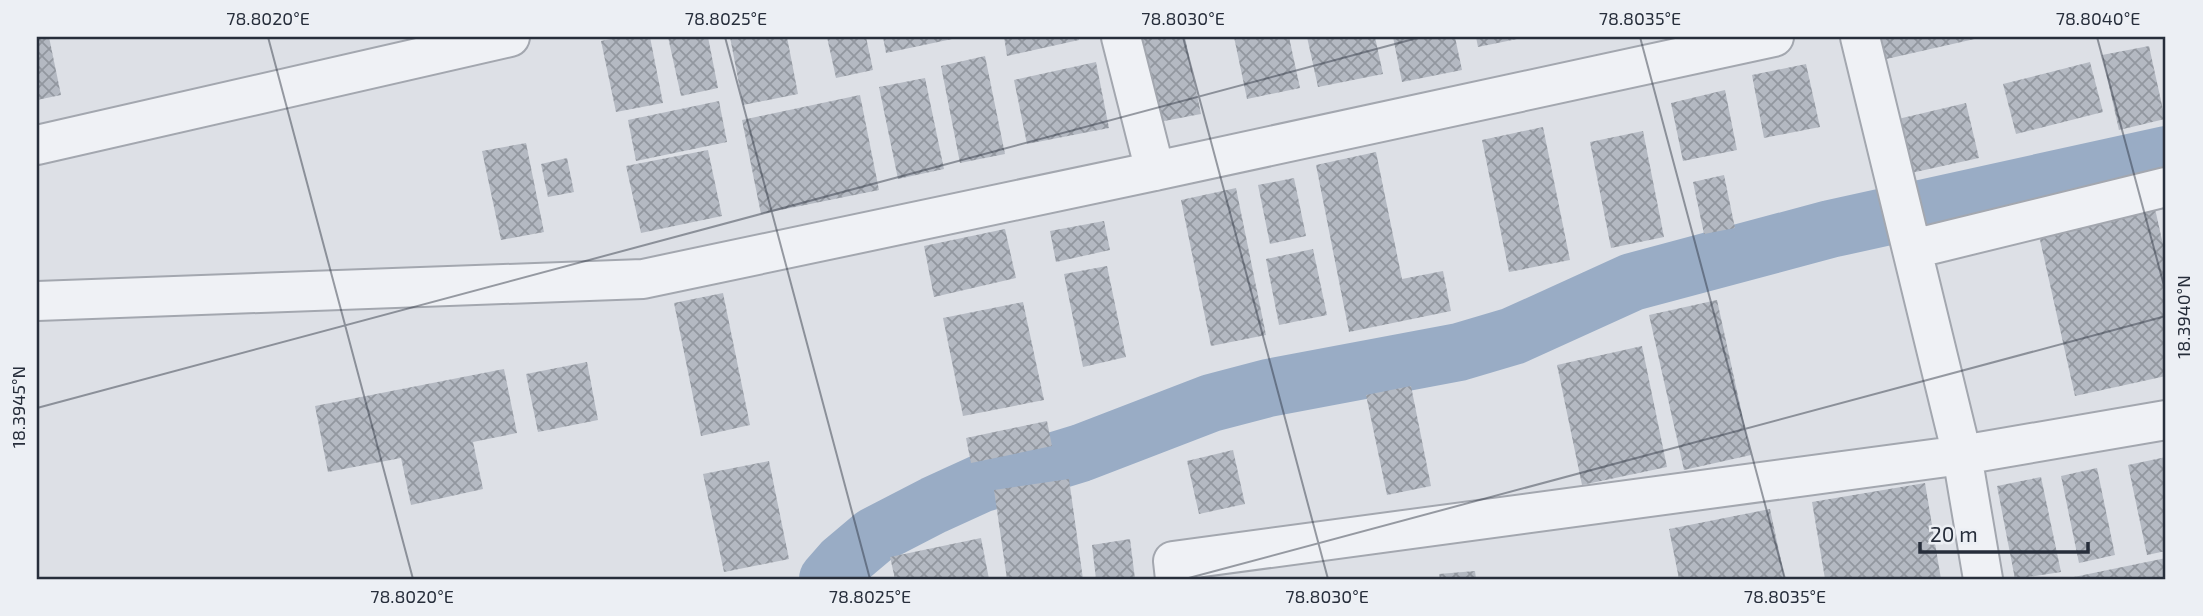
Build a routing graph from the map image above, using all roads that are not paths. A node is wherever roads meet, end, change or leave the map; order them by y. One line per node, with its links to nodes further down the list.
1 (510, 37): 5 (street)
2 (1121, 37): 6 (street)
3 (1774, 37): 6 (street)
4 (1860, 37): 8 (street)
5 (37, 145)
6 (1155, 171): 9 (street)
7 (2166, 187): 8 (street)
8 (1912, 247): 11 (street)
9 (37, 302)
10 (2166, 420): 11 (street)
11 (1962, 455): 12 (street); 13 (street)
12 (1175, 579)
13 (1983, 579)

